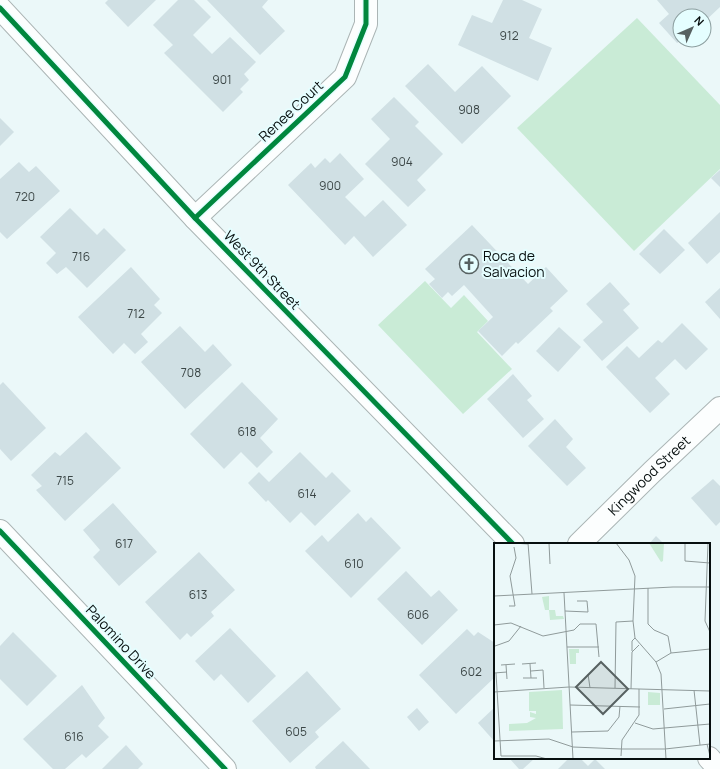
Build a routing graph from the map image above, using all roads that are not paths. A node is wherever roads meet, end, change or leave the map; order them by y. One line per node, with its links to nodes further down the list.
1 (366, 0): 3 (street, Renee Court)
2 (0, 8): 3 (street, West 9th Street)
3 (195, 218): 6 (street, West 9th Street)
4 (720, 408): 7 (street, Kingwood Street)
5 (0, 531): 9 (street, Palomino Drive)
6 (512, 543)
7 (580, 543)
8 (710, 759): 10 (street)
9 (225, 769)
10 (719, 769)

